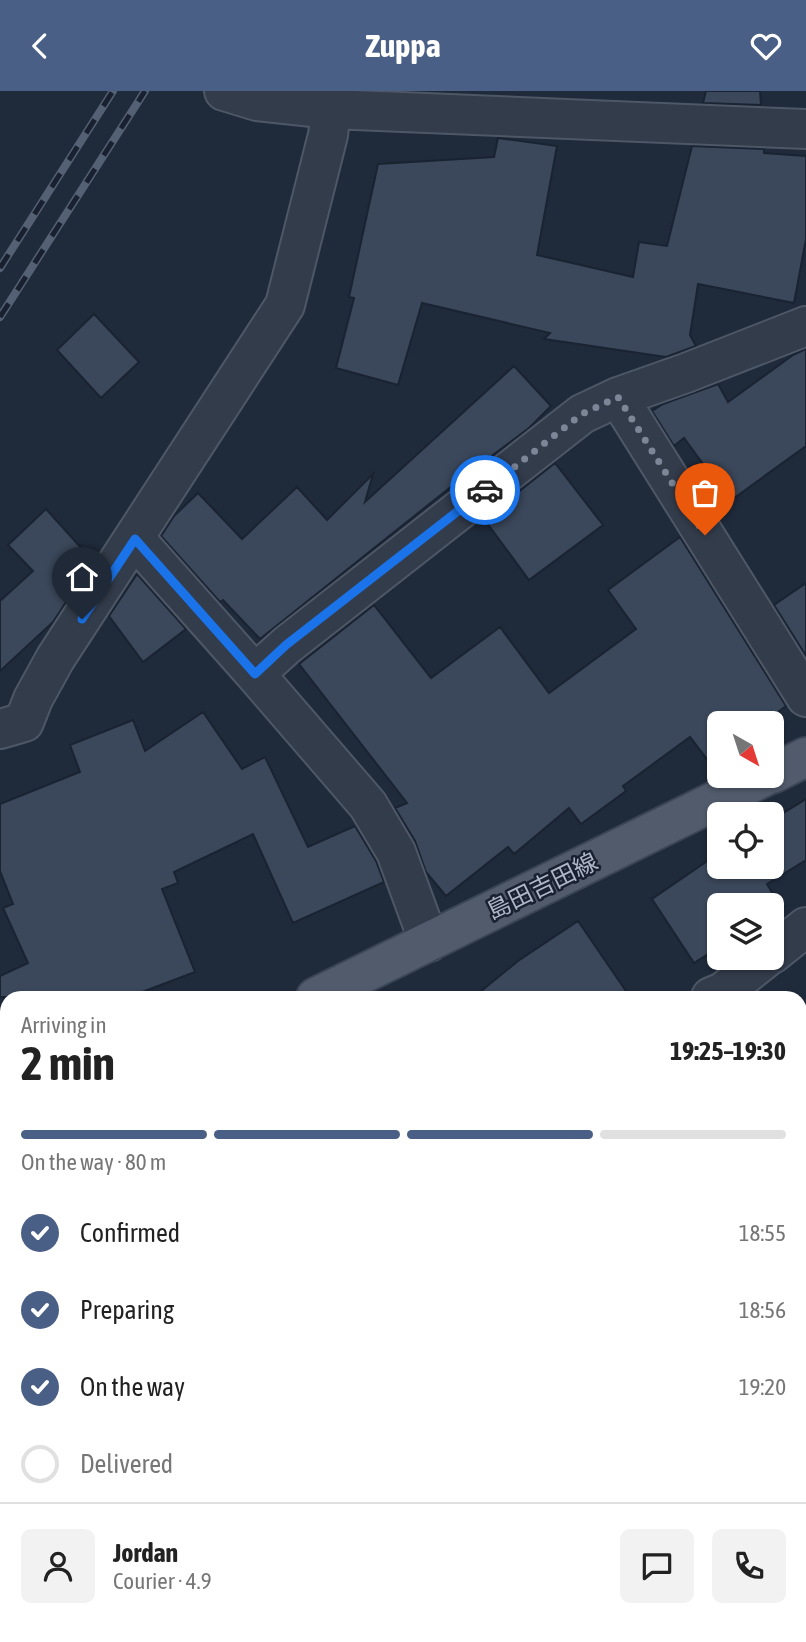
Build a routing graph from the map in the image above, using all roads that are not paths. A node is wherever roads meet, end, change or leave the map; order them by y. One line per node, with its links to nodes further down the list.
1 (224, 91): 2 (street)
2 (331, 109): 3 (street); 6 (street)
3 (806, 129)
4 (806, 326): 5 (street)
5 (618, 397): 7 (street); 8 (street)
6 (135, 539): 7 (street); 9 (street)
7 (255, 674): 14 (street)
8 (806, 697)
9 (0, 729)
10 (806, 757): 11 (main road, 島田吉田線)
11 (784, 767)
12 (742, 788): 14 (main road, 島田吉田線)
13 (806, 927): 15 (street)
14 (429, 942): 17 (main road, 島田吉田線)
15 (784, 944)
16 (751, 970): 18 (street)
17 (328, 991)
18 (724, 991)

